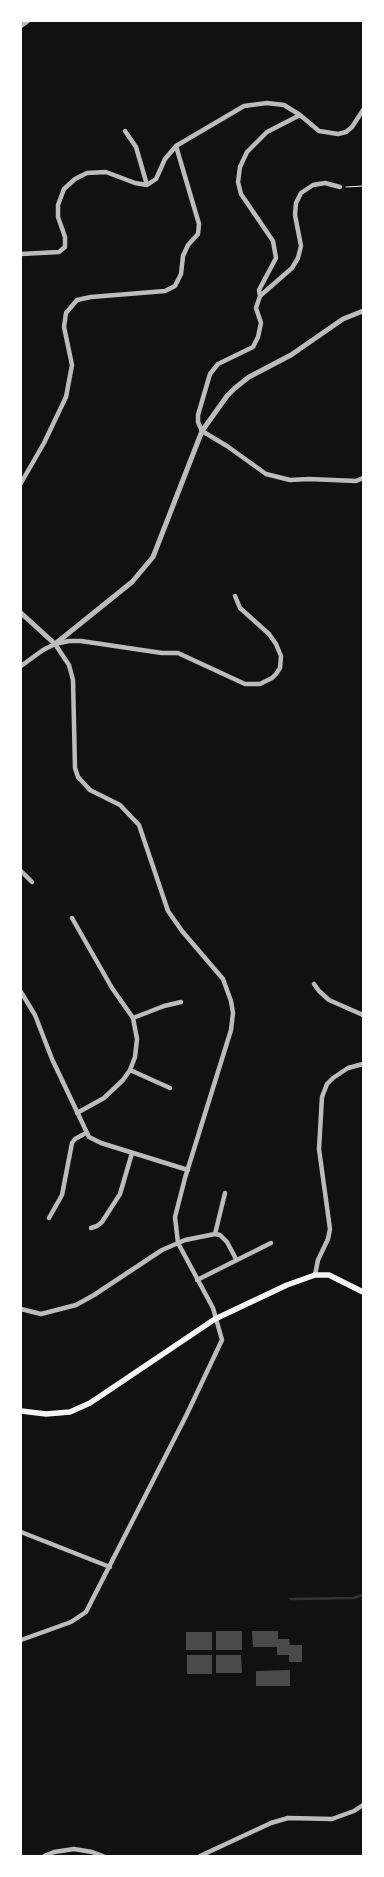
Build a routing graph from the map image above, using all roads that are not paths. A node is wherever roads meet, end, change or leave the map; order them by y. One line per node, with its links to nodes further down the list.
1 (28, 21): 2 (street)
2 (21, 26)
3 (363, 110): 4 (street)
4 (300, 115): 6 (street); 10 (street)
5 (125, 131): 7 (street)
6 (176, 146): 7 (street); 14 (street)
7 (147, 185): 9 (street)
8 (340, 187): 10 (street)
9 (21, 254)
10 (260, 296): 12 (street)
11 (363, 311): 12 (street)
12 (202, 430): 13 (street); 17 (street)
13 (363, 478)
14 (21, 483)
15 (235, 596): 17 (street)
16 (21, 612): 17 (street)
17 (55, 644): 18 (street); 33 (street)
18 (21, 666)
19 (21, 871): 20 (street)
20 (32, 882)
21 (72, 918): 26 (street)
22 (314, 984): 25 (street)
23 (21, 992): 30 (street)
24 (181, 1002): 26 (street)
25 (363, 1015)
26 (133, 1018): 28 (street)
27 (363, 1064): 41 (street)
28 (130, 1070): 29 (street); 30 (street)
29 (170, 1088)
30 (77, 1113): 31 (street)
31 (86, 1134): 32 (street); 35 (street)
32 (132, 1153): 33 (street); 36 (street)
33 (188, 1170): 38 (street)
34 (225, 1193): 37 (street)
35 (49, 1218)
36 (91, 1228)
37 (215, 1234): 38 (street); 40 (street)
38 (178, 1243): 42 (street); 44 (street)
39 (271, 1243): 40 (street)
40 (236, 1259): 42 (street)
41 (315, 1274): 43 (main road); 45 (main road)
42 (197, 1280): 45 (street)
43 (363, 1292)
44 (21, 1309)
45 (215, 1319): 46 (main road); 48 (street)
46 (21, 1411)
47 (21, 1532): 48 (street)
48 (110, 1567): 49 (street)
49 (21, 1640)
50 (363, 1804): 53 (street)
51 (44, 1856): 52 (street)
52 (103, 1856)
53 (200, 1856)

